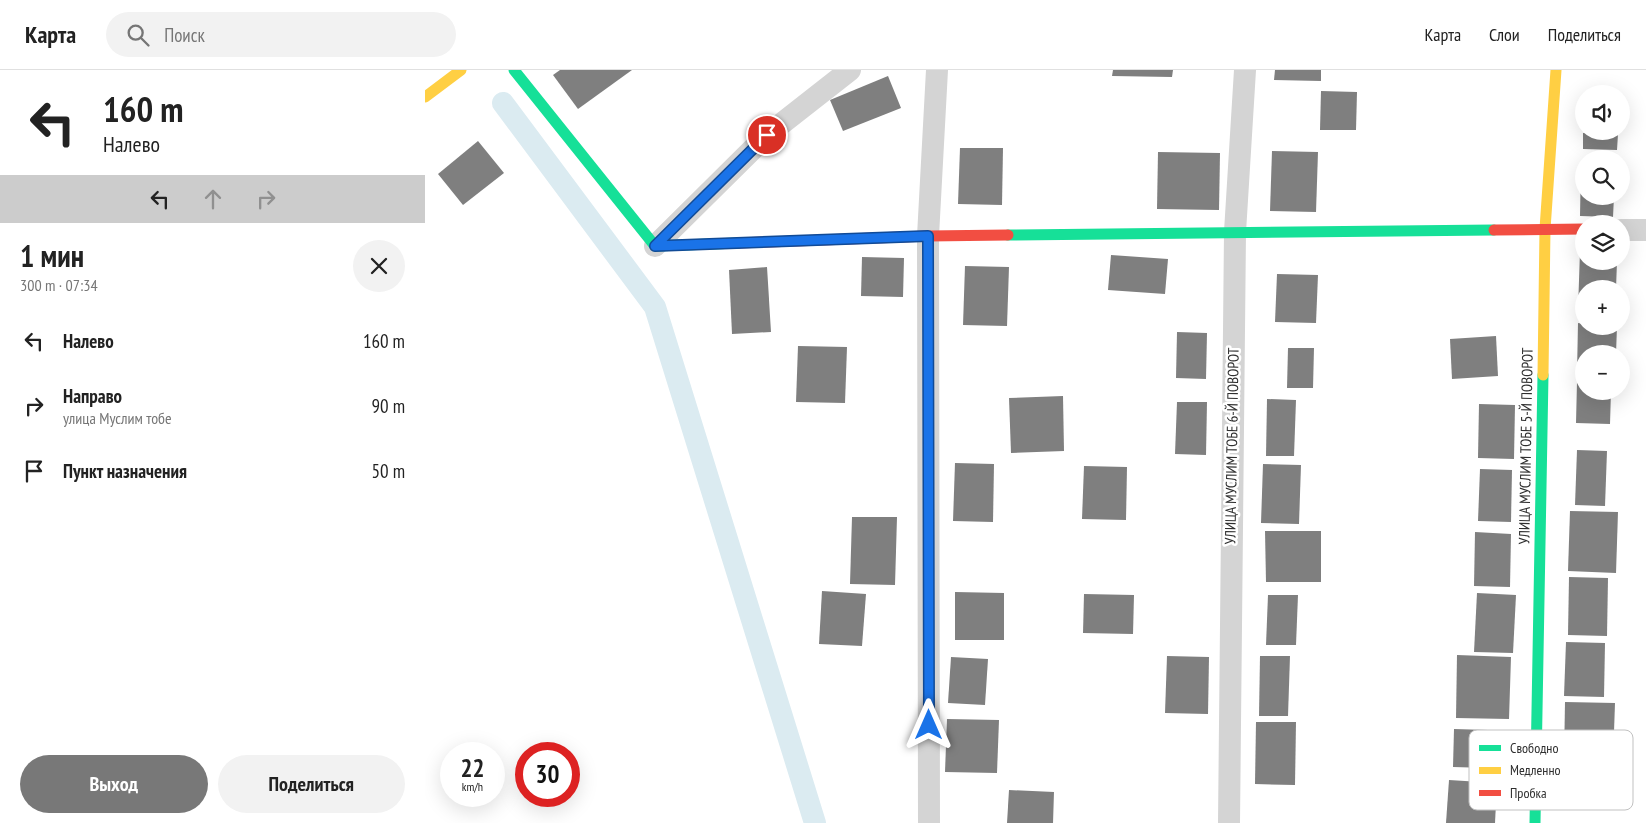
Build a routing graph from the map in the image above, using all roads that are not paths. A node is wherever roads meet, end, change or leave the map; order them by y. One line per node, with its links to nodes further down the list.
1 (461, 70): 7 (street)
2 (514, 70): 14 (street)
3 (850, 70): 14 (street)
4 (937, 70): 13 (street)
5 (1245, 70): 12 (street, УЛИЦА МУСЛИМ ТОБЕ 6-Й ПОВОРОТ)
6 (1556, 70): 8 (street, УЛИЦА МУСЛИМ ТОБЕ 5-Й ПОВОРОТ)
7 (425, 97)
8 (1545, 229): 9 (street); 12 (street); 15 (street, УЛИЦА МУСЛИМ ТОБЕ 5-Й ПОВОРОТ)
9 (1575, 229)
10 (1630, 230): 11 (street)
11 (1646, 230)
12 (1235, 232): 13 (street); 18 (street, УЛИЦА МУСЛИМ ТОБЕ 6-Й ПОВОРОТ)
13 (928, 236): 14 (street); 17 (street)
14 (655, 246)
15 (1537, 730)
16 (1535, 810): 19 (street, УЛИЦА МУСЛИМ ТОБЕ 5-Й ПОВОРОТ)
17 (929, 823)
18 (1229, 823)
19 (1535, 823)

